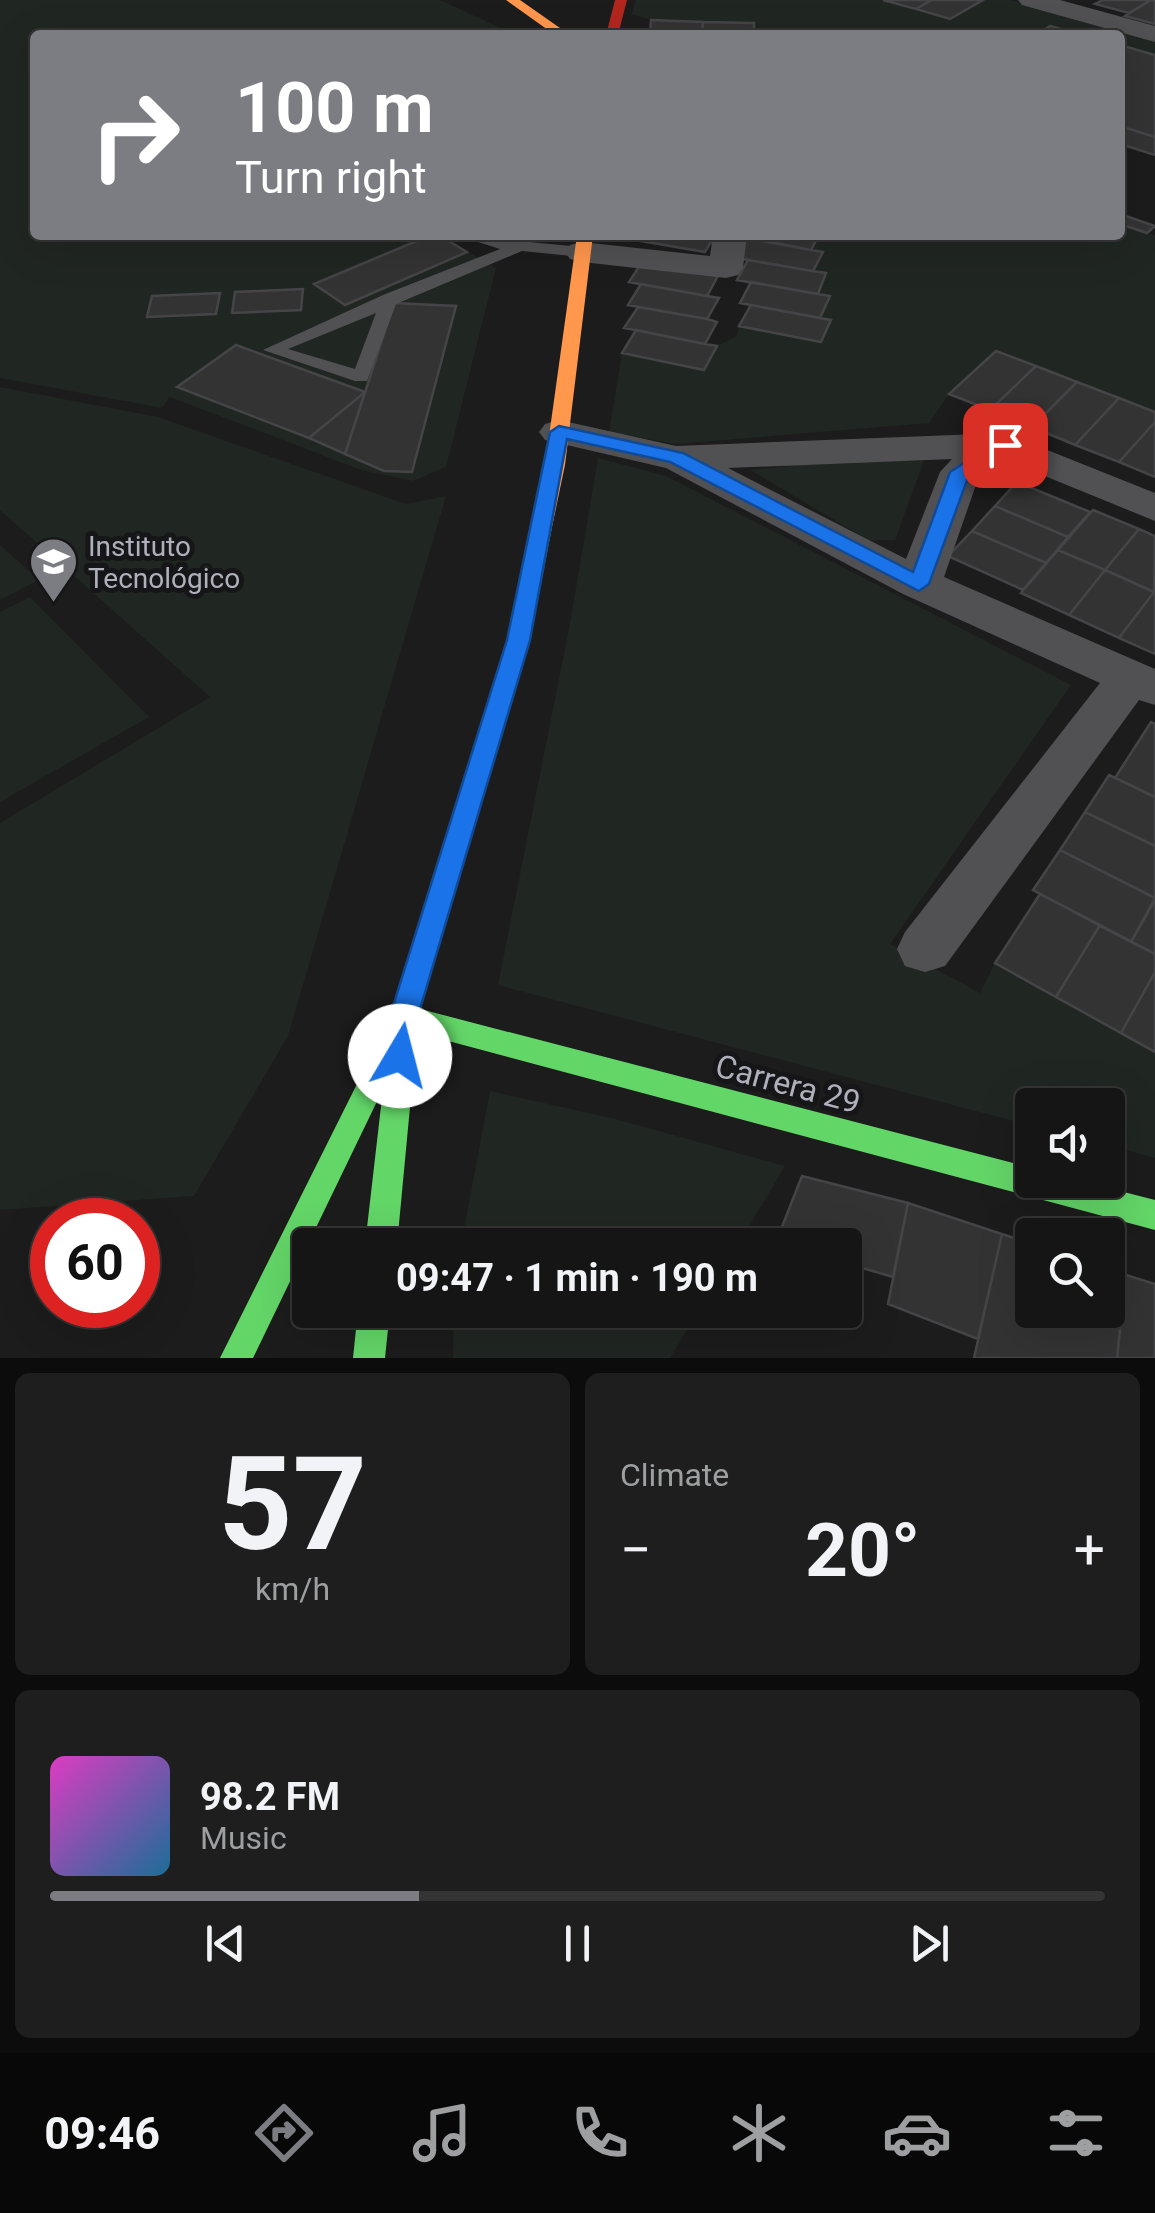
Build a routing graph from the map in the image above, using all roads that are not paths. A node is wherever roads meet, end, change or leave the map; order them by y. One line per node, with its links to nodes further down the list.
1 (512, 0): 4 (main road)
2 (620, 0): 5 (main road)
3 (1031, 0): 6 (street)
4 (557, 30)
5 (613, 30)
6 (1155, 34)
7 (489, 240): 10 (lane)
8 (729, 240): 9 (street)
9 (583, 244): 10 (lane); 12 (main road)
10 (520, 246): 11 (lane)
11 (389, 298): 11 (lane)
12 (559, 432): 14 (street); 19 (main road)
13 (1005, 445): 14 (street); 15 (street); 16 (street)
14 (676, 458): 16 (street)
15 (1155, 508)
16 (919, 584): 17 (street)
17 (1143, 683): 18 (street)
18 (924, 949)
19 (404, 1016): 20 (main road, Carrera 29); 21 (main road); 23 (main road)
20 (1155, 1215)
21 (383, 1228)
22 (372, 1328): 24 (main road)
23 (236, 1358)
24 (369, 1358)

